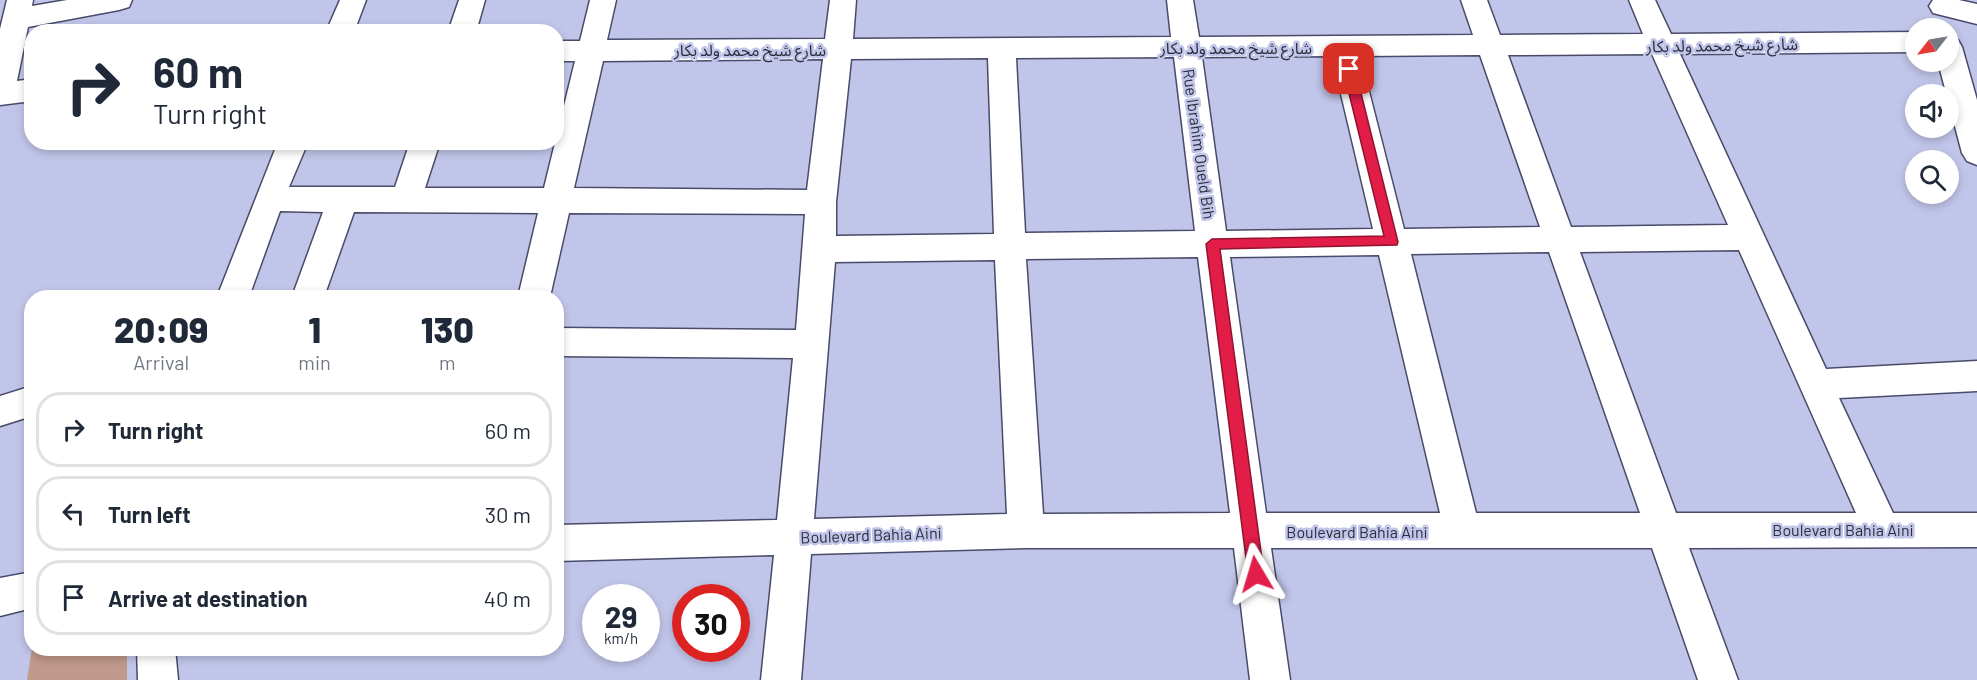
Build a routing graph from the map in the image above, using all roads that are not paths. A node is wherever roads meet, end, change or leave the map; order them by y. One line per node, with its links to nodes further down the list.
1 (119, 0): 9 (street)
2 (353, 0): 12 (street)
3 (471, 0): 13 (street)
4 (603, 0): 22 (street)
5 (843, 0): 20 (street)
6 (1180, 0): 18 (street, Rue Ibrahim Oueld Bih)
7 (1474, 0): 15 (street)
8 (1642, 0): 16 (street)
9 (18, 9): 25 (street)
10 (1943, 12): 11 (street)
11 (1977, 14)
12 (343, 24)
13 (464, 24)
14 (1905, 42): 16 (street, شارع شيخ محمد ولد بكار)
15 (1491, 46): 16 (street, شارع شيخ محمد ولد بكار); 17 (street, شارع شيخ محمد ولد بكار); 35 (street)
16 (1661, 46): 34 (street)
17 (1344, 47): 18 (street, شارع شيخ محمد ولد بكار); 36 (street)
18 (1186, 48): 19 (street, شارع شيخ محمد ولد بكار); 37 (street, Rue Ibrahim Oueld Bih)
19 (1002, 49): 20 (street, شارع شيخ محمد ولد بكار); 38 (street)
20 (838, 50): 22 (street, شارع شيخ محمد ولد بكار); 33 (street)
21 (564, 51): 22 (street, شارع شيخ محمد ولد بكار)
22 (591, 51): 32 (street)
23 (1955, 72): 28 (street)
24 (24, 91): 25 (street)
25 (0, 93)
26 (290, 150): 29 (street)
27 (422, 150): 31 (street)
28 (1977, 153)
29 (269, 199): 30 (street); 40 (street)
30 (343, 200): 31 (street); 41 (street)
31 (406, 200): 32 (street)
32 (557, 201): 33 (street); 42 (street)
33 (821, 202): 39 (street)
34 (1749, 237): 35 (street); 46 (street)
35 (1560, 239): 36 (street); 49 (street)
36 (1392, 242): 37 (street); 54 (street)
37 (1212, 244): 38 (street); 53 (street, Rue Ibrahim Oueld Bih)
38 (1010, 247): 39 (street); 52 (street)
39 (820, 249): 44 (street)
40 (235, 290)
41 (311, 290)
42 (536, 290)
43 (564, 342): 44 (street)
44 (812, 344): 55 (street)
45 (1977, 376): 46 (street)
46 (1817, 384): 50 (street)
47 (24, 404): 48 (street)
48 (0, 411)
49 (1664, 530): 50 (street, Boulevard Bahia Aini); 54 (street, Boulevard Bahia Aini); 63 (street)
50 (1882, 530): 51 (street, Boulevard Bahia Aini)
51 (1977, 530)
52 (1026, 531): 53 (street, Boulevard Bahia Aini); 55 (street, Boulevard Bahia Aini)
53 (1250, 532): 54 (street, Boulevard Bahia Aini); 62 (street, Rue Ibrahim Oueld Bih)
54 (1463, 532)
55 (794, 538): 56 (street, Boulevard Bahia Aini); 61 (street)
56 (564, 543)
57 (24, 592): 58 (street)
58 (0, 597)
59 (156, 656): 60 (street)
60 (158, 680)
61 (781, 680)
62 (1270, 680)
63 (1718, 680)

